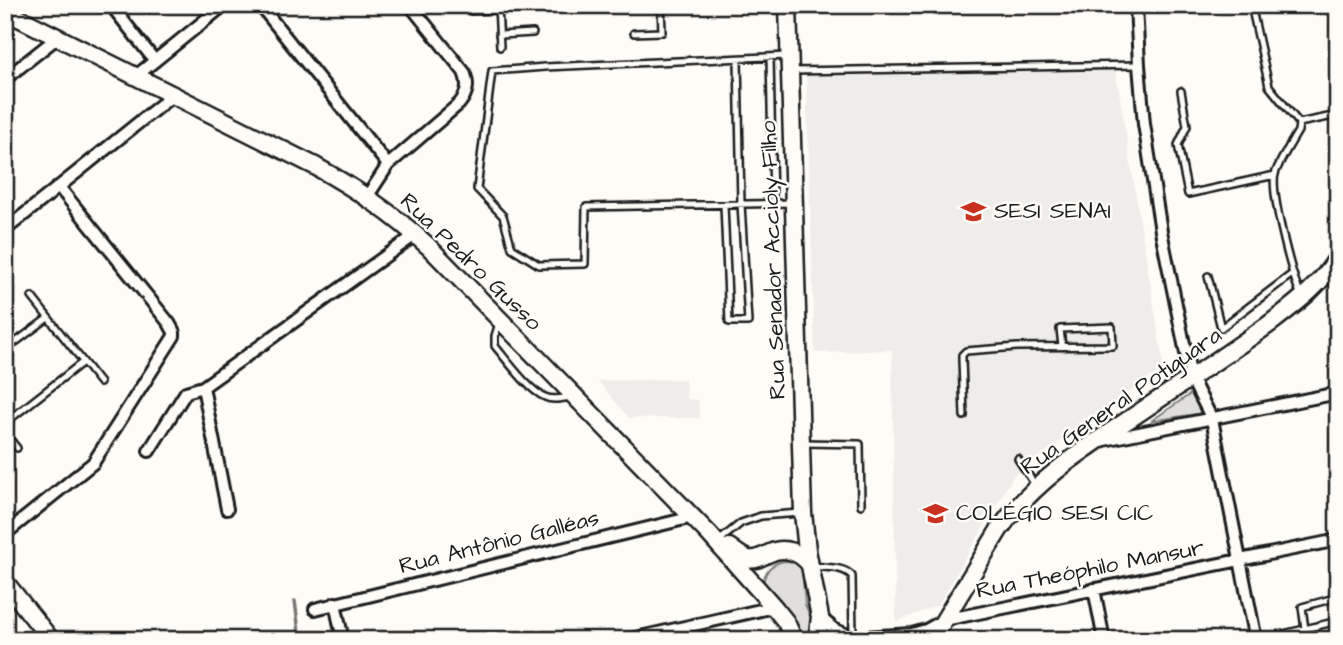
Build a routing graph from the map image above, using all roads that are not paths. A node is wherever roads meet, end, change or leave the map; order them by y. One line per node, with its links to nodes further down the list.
1 (111, 5): 20 (street)
2 (224, 5): 20 (street)
3 (260, 5): 29 (street)
4 (410, 5): 29 (street)
5 (661, 5): 14 (lane)
6 (788, 5): 21 (main road, Rua Senador Accioly Filho)
7 (1136, 5): 22 (street)
8 (1251, 5): 28 (lane)
9 (498, 8): 10 (lane); 12 (lane); 15 (lane)
10 (534, 8)
11 (5, 11): 16 (main road, Rua Pedro Gusso)
12 (471, 11)
13 (533, 33): 15 (lane)
14 (634, 33)
15 (499, 35): 17 (lane)
16 (58, 37): 23 (main road, Rua Pedro Gusso); 24 (street)
17 (500, 47)
18 (770, 57): 19 (lane); 21 (lane); 34 (lane)
19 (738, 59): 35 (lane); 36 (lane)
20 (155, 61): 23 (street)
21 (790, 64): 22 (lane); 33 (main road, Rua Senador Accioly Filho)
22 (1139, 65): 49 (street)
23 (136, 76): 26 (main road, Rua Pedro Gusso)
24 (5, 79)
25 (1181, 90): 30 (lane)
26 (173, 95): 31 (street); 32 (main road, Rua Pedro Gusso)
27 (1338, 114): 28 (lane)
28 (1298, 123): 30 (lane)
29 (388, 165): 32 (street)
30 (1275, 175): 40 (lane)
31 (59, 187): 37 (street); 68 (street)
32 (367, 197): 38 (main road, Rua Pedro Gusso)
33 (794, 203): 34 (lane); 59 (main road, Rua Senador Accioly Filho)
34 (774, 204): 36 (lane)
35 (724, 205): 36 (lane); 36 (lane)
36 (741, 205)
37 (5, 230)
38 (415, 234): 45 (main road, Rua Pedro Gusso); 51 (street)
39 (1338, 256): 43 (main road, Rua General Potiguara)
40 (1292, 274): 41 (lane); 43 (lane)
41 (1208, 276)
42 (32, 297): 44 (lane)
43 (1302, 298): 49 (main road, Rua General Potiguara)
44 (48, 318): 47 (lane); 48 (lane)
45 (500, 320): 53 (main road, Rua Pedro Gusso); 53 (lane)
46 (1062, 346): 46 (lane); 54 (lane)
47 (5, 350)
48 (83, 362): 50 (lane); 56 (lane)
49 (1191, 378): 55 (street); 58 (main road, Rua General Potiguara)
50 (100, 383)
51 (203, 387): 61 (street); 65 (street)
52 (1338, 393): 55 (street)
53 (575, 397): 67 (main road, Rua Pedro Gusso)
54 (964, 416)
55 (1212, 418): 58 (street); 73 (street)
56 (5, 423)
57 (5, 433): 60 (lane)
58 (1096, 442): 63 (main road, Rua General Potiguara)
59 (801, 443): 64 (lane); 66 (main road, Rua Senador Accioly Filho)
60 (18, 448)
61 (149, 451)
62 (1018, 459): 63 (lane)
63 (1036, 487): 83 (main road, Rua General Potiguara)
64 (861, 505)
65 (228, 509)
66 (803, 513): 69 (lane); 71 (main road); 74 (main road, Rua Senador Accioly Filho)
67 (693, 517): 69 (main road, Rua Pedro Gusso); 79 (street, Rua Antônio Galléas)
68 (5, 534)
69 (715, 537): 72 (main road, Rua Pedro Gusso); 75 (main road, Rua Pedro Gusso)
70 (1338, 540): 73 (street, Rua Theóphilo Mansur)
71 (779, 550): 72 (main road); 74 (main road)
72 (764, 557): 75 (main road)
73 (1241, 560): 77 (street, Rua Theóphilo Mansur); 94 (street)
74 (810, 565): 82 (main road); 86 (lane)
75 (751, 581): 80 (main road, Rua Pedro Gusso)
76 (5, 582): 87 (main road)
77 (1094, 589): 83 (street, Rua Theóphilo Mansur); 93 (street)
78 (1338, 597): 85 (lane)
79 (335, 603): 81 (street, Rua Antônio Galléas); 88 (street)
80 (774, 607): 89 (street); 90 (main road, Rua Pedro Gusso)
81 (315, 609)
82 (820, 617): 86 (street); 91 (main road)
83 (944, 620): 86 (street, Rua Theóphilo Mansur); 92 (main road, Rua General Potiguara)
84 (1338, 621): 85 (lane)
85 (1305, 629): 94 (lane)
86 (853, 637): 91 (street, Rua Theóphilo Mansur)
87 (51, 640)
88 (343, 640)
89 (627, 640)
90 (794, 640)
91 (817, 640)
92 (932, 640)
93 (1104, 640)
94 (1257, 640)

